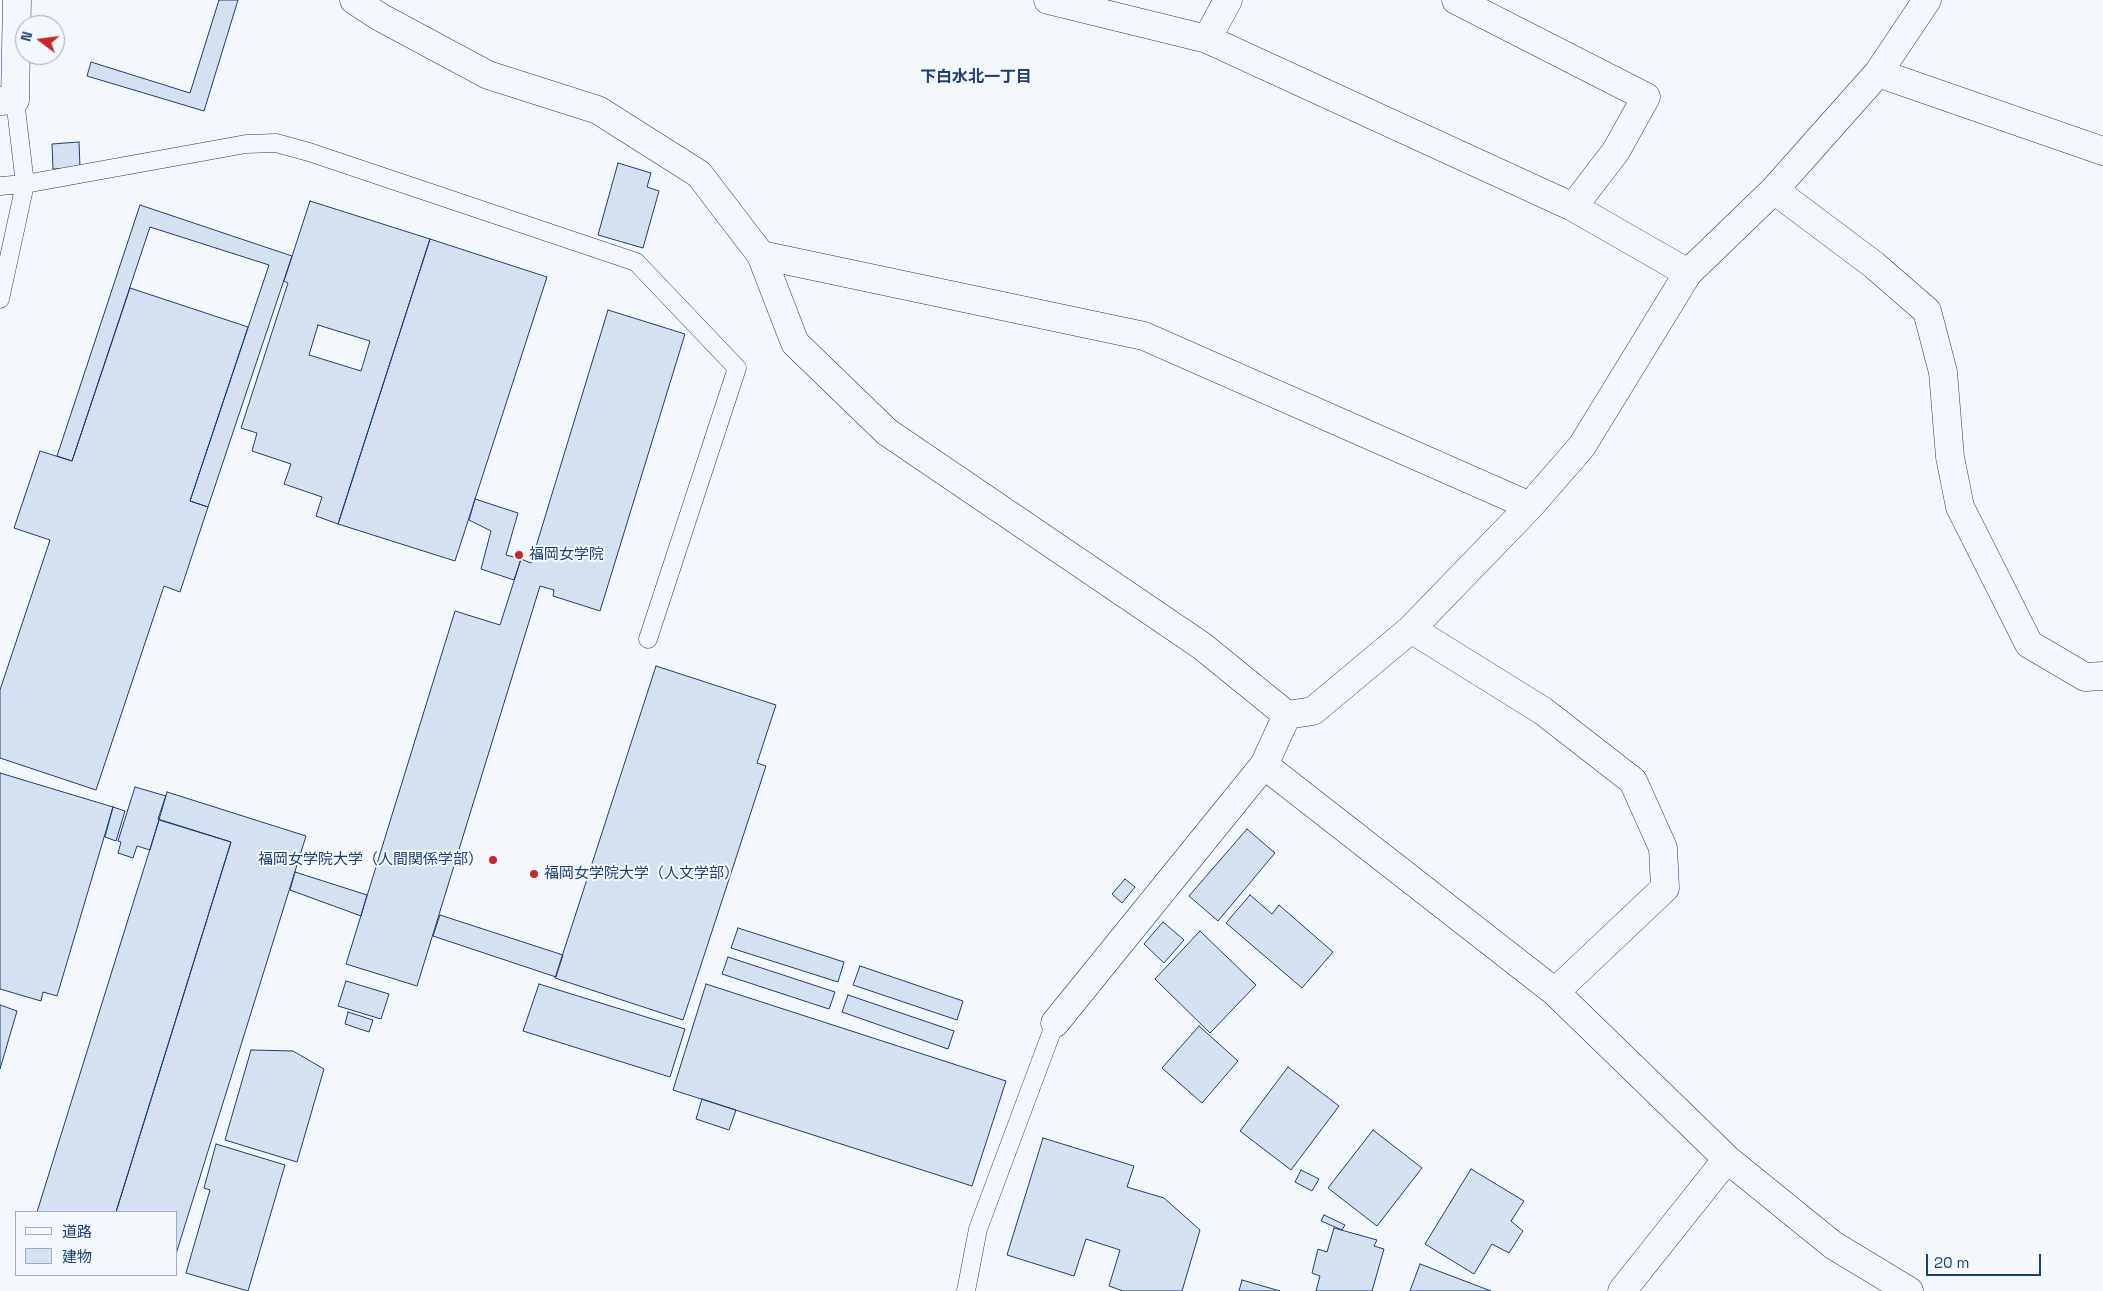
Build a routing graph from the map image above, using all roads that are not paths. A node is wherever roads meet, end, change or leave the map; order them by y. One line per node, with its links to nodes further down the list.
1 (17, 0): 9 (street)
2 (354, 0): 15 (street)
3 (1048, 0): 7 (street)
4 (1228, 0): 7 (street)
5 (1456, 0): 14 (street)
6 (1926, 0): 8 (street)
7 (1207, 39): 14 (street)
8 (1878, 73): 10 (street); 13 (street)
9 (8, 100): 11 (lane)
10 (2103, 151)
11 (26, 184): 12 (lane); 17 (lane); 20 (lane)
12 (0, 186)
13 (1774, 190): 16 (street); 21 (street)
14 (1573, 207): 16 (street)
15 (761, 255): 18 (street); 22 (street)
16 (1688, 273): 18 (street)
17 (0, 299)
18 (1530, 506): 19 (street)
19 (1411, 629): 22 (street); 24 (street)
20 (648, 639)
21 (2103, 676)
22 (1287, 715): 23 (street)
23 (1264, 765): 24 (street); 25 (street)
24 (1555, 992): 26 (street)
25 (1054, 1023): 27 (lane)
26 (1727, 1159): 28 (street); 29 (street)
27 (966, 1291)
28 (1622, 1291)
29 (1909, 1291)

